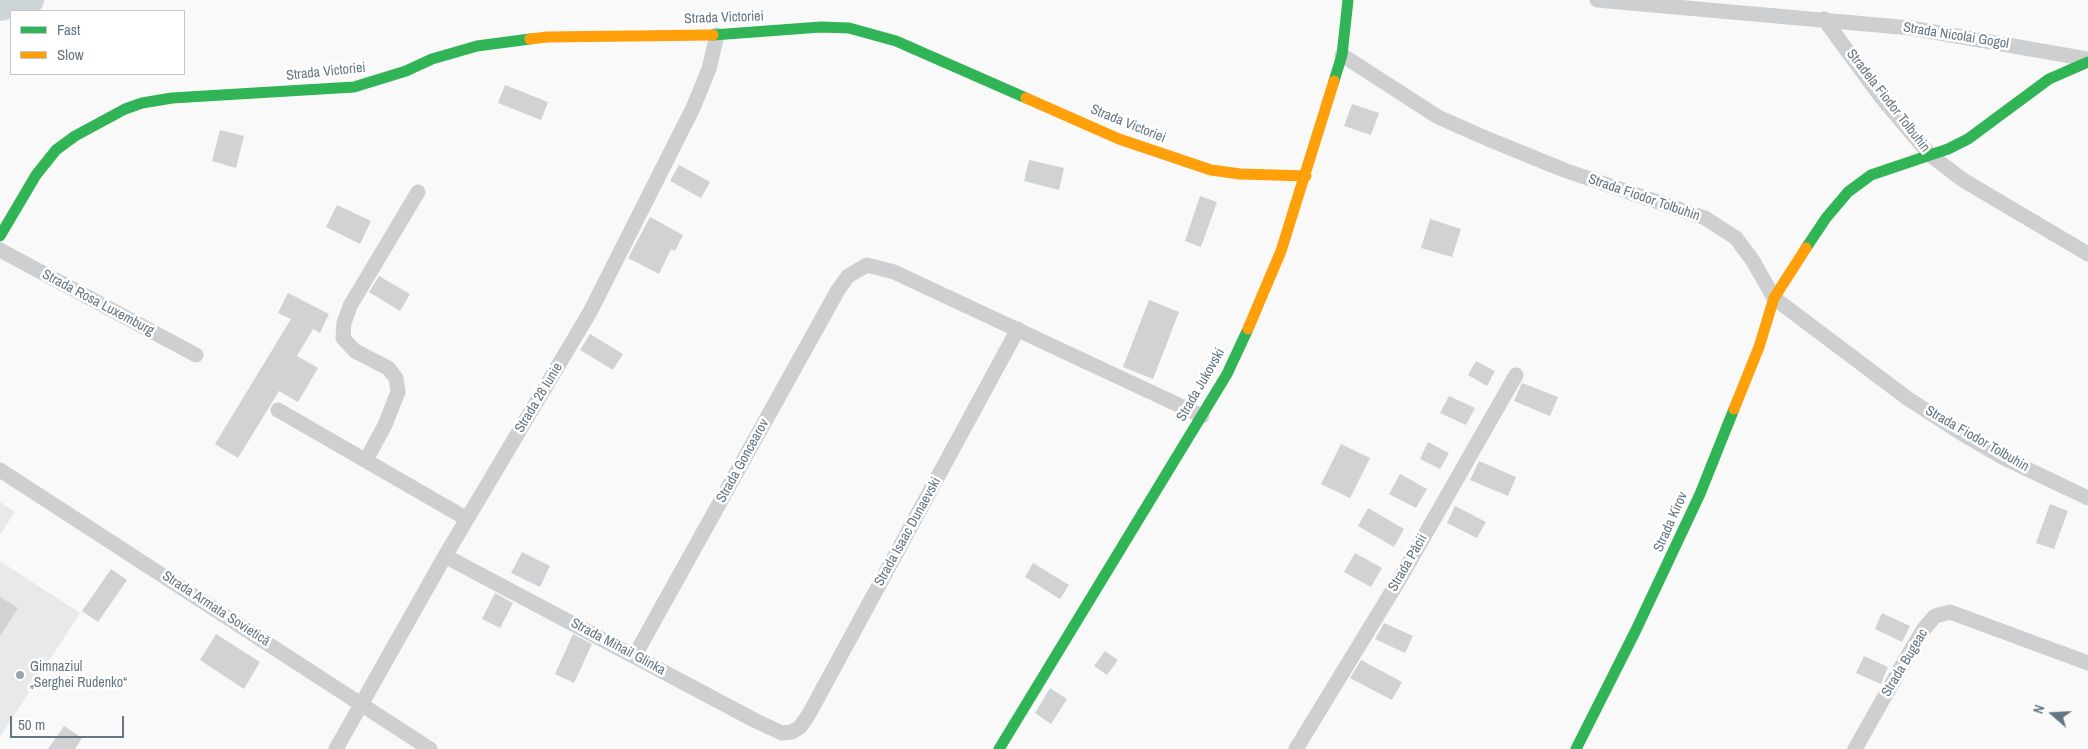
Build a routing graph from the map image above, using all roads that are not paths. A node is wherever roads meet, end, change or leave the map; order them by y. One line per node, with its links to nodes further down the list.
1 (1348, 0): 5 (street, Strada Jukovski)
2 (1597, 0): 3 (street, Strada Nicolai Gogol)
3 (1824, 19): 6 (street, Strada Nicolai Gogol); 7 (street, Stradela Fiodor Tolbuhin)
4 (717, 35): 8 (street, Strada Victoriei); 10 (street, Strada Victoriei); 22 (street, Strada 28 Iunie)
5 (1342, 55): 8 (street, Strada Jukovski); 13 (street, Strada Fiodor Tolbuhin)
6 (2088, 61): 7 (street, Strada Kirov)
7 (1929, 154): 12 (street, Stradela Fiodor Tolbuhin); 13 (street, Strada Kirov)
8 (1306, 176): 18 (street, Strada Jukovski)
9 (418, 192): 19 (street)
10 (0, 236)
11 (0, 250): 15 (street, Strada Rosa Luxemburg)
12 (2088, 254)
13 (1774, 298): 21 (street, Strada Fiodor Tolbuhin); 32 (street, Strada Kirov)
14 (1018, 329): 18 (street); 24 (street, Strada Goncearov); 27 (street, Strada Isaac Dunaevski)
15 (196, 355)
16 (1516, 375): 31 (street, Strada Păcii)
17 (278, 410): 19 (street)
18 (1202, 416): 30 (street, Strada Jukovski)
19 (366, 460): 22 (street)
20 (0, 470): 26 (street, Strada Armata Sovietică)
21 (2088, 498)
22 (467, 519): 23 (street, Strada 28 Iunie)
23 (445, 556): 24 (street, Strada Mihail Glinka); 26 (street, Strada 28 Iunie)
24 (635, 655): 27 (street, Strada Mihail Glinka)
25 (2088, 663): 33 (street, Strada Bugeac)
26 (362, 704): 28 (street, Strada 28 Iunie); 29 (street, Strada Armata Sovietică)
27 (792, 732)
28 (336, 749)
29 (430, 749)
30 (999, 749)
31 (1296, 749)
32 (1576, 749)
33 (1855, 749)

